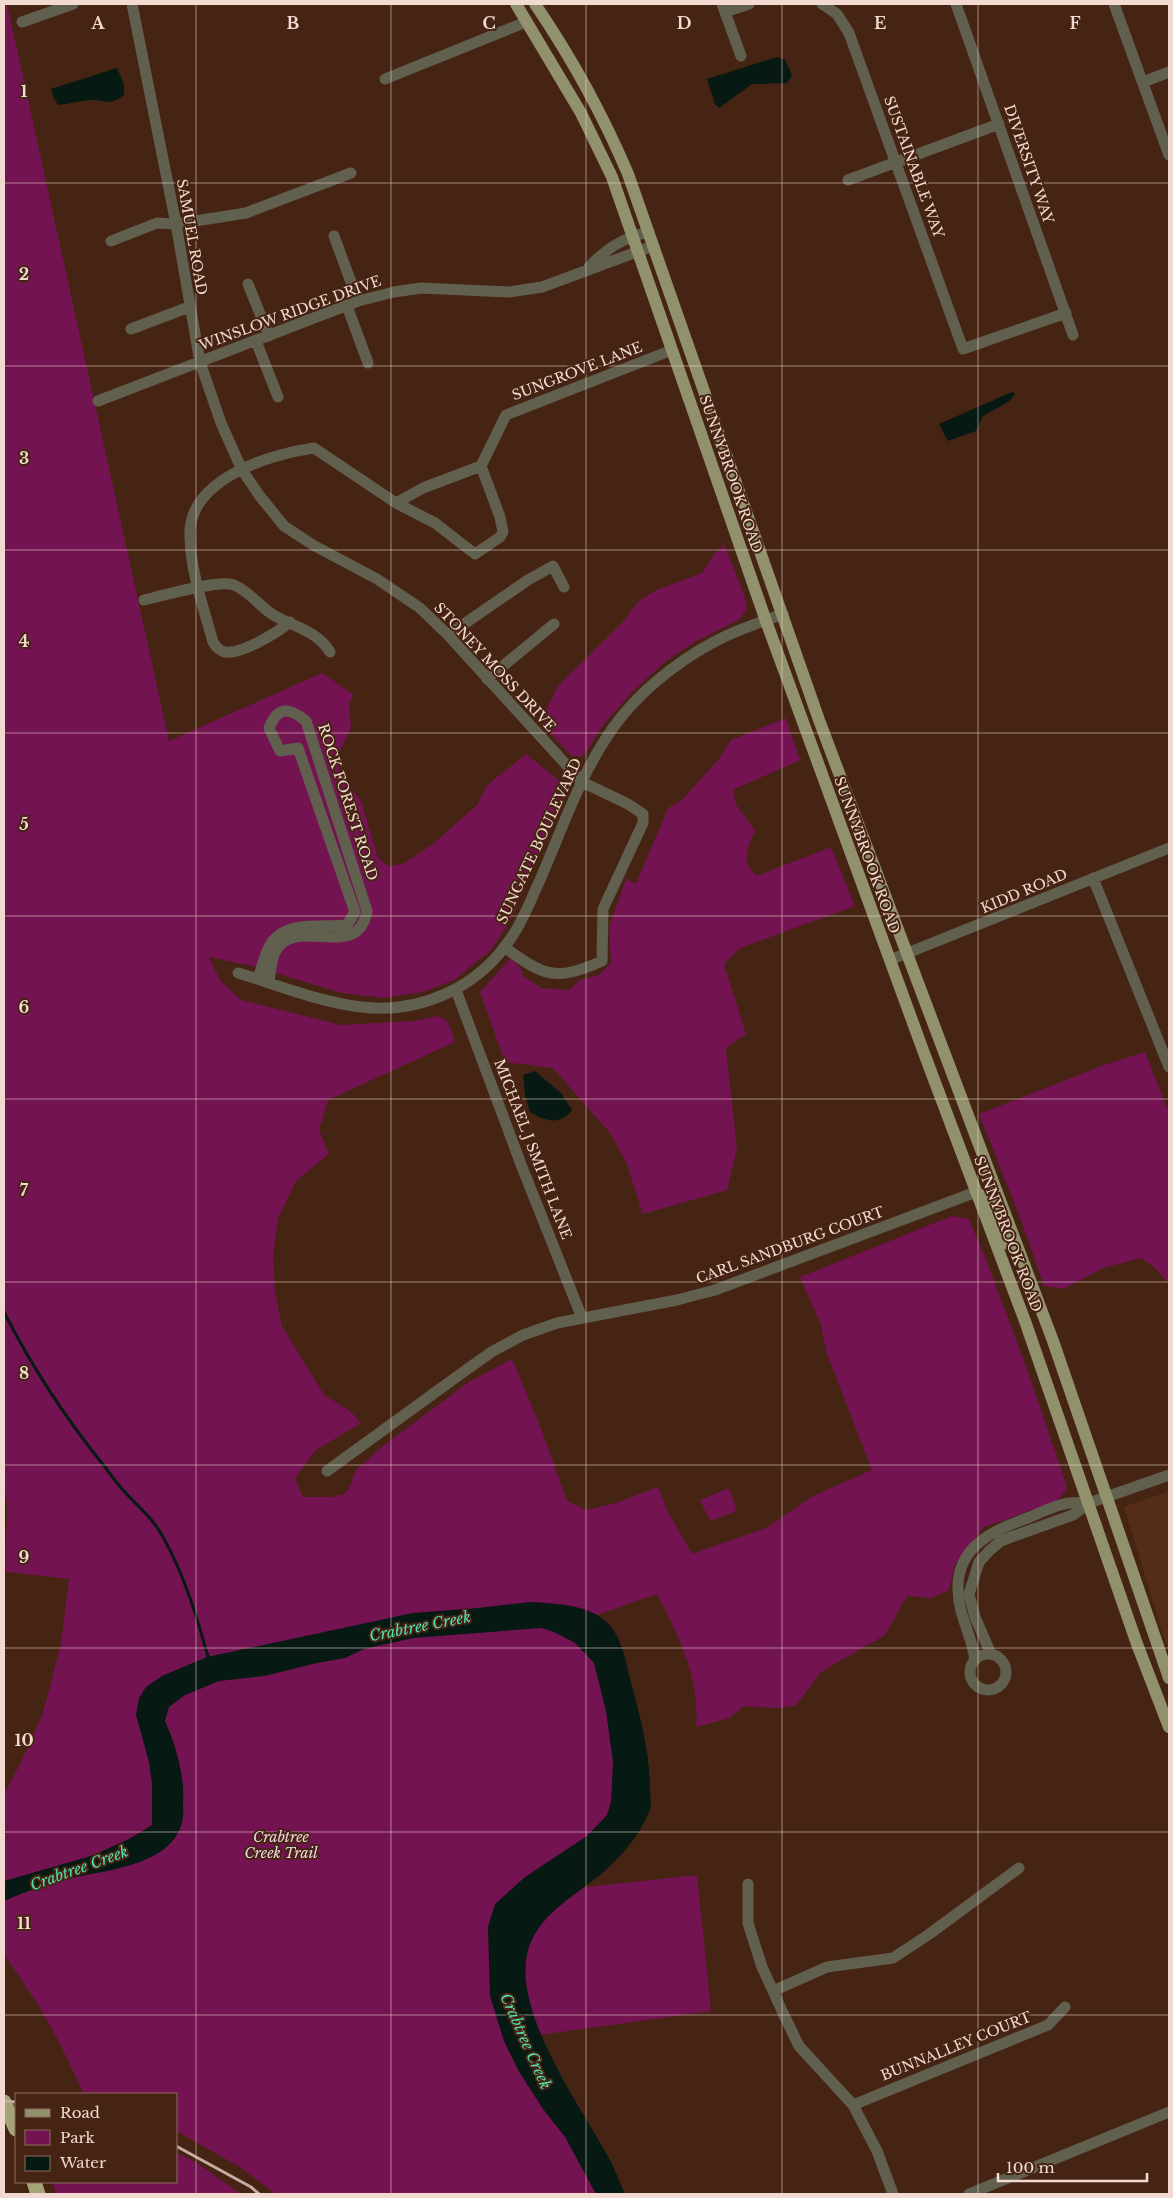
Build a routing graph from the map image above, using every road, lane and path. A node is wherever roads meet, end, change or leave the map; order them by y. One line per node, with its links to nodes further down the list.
1 (132, 4): 23 (street, SAMUEL ROAD)
2 (516, 4): 11 (main road, SUNNYBROOK ROAD)
3 (535, 4): 17 (main road, SUNNYBROOK ROAD)
4 (749, 4): 9 (street)
5 (822, 4): 20 (street, SUSTAINABLE WAY)
6 (956, 4): 18 (street, DIVERSITY WAY)
7 (1114, 4): 16 (street)
8 (66, 5): 10 (street)
9 (724, 8): 13 (street)
10 (22, 22)
11 (526, 22): 12 (main road, SUNNYBROOK ROAD); 15 (street)
12 (545, 52): 17 (main road); 26 (main road, SUNNYBROOK ROAD)
13 (741, 56)
14 (1169, 72): 16 (street)
15 (385, 79)
16 (1143, 82): 19 (street)
17 (595, 105): 24 (main road, SUNNYBROOK ROAD)
18 (999, 124): 20 (street); 35 (street, DIVERSITY WAY)
19 (1169, 155)
20 (896, 162): 22 (street); 35 (street, SUSTAINABLE WAY)
21 (351, 173): 23 (street)
22 (848, 180)
23 (176, 224): 27 (street); 34 (street, SAMUEL ROAD)
24 (648, 232): 26 (street, WINSLOW RIDGE DRIVE); 28 (main road, SUNNYBROOK ROAD)
25 (334, 236): 32 (street)
26 (632, 236): 29 (main road, SUNNYBROOK ROAD); 30 (street, WINSLOW RIDGE DRIVE)
27 (111, 242)
28 (654, 246): 29 (street, WINSLOW RIDGE DRIVE); 51 (main road, SUNNYBROOK ROAD)
29 (637, 252): 30 (street, WINSLOW RIDGE DRIVE); 40 (main road, SUNNYBROOK ROAD)
30 (586, 270): 32 (street, WINSLOW RIDGE DRIVE)
31 (248, 284): 38 (street)
32 (358, 301): 33 (street, WINSLOW RIDGE DRIVE)
33 (347, 306): 38 (street, WINSLOW RIDGE DRIVE); 42 (street)
34 (189, 307): 36 (street); 41 (street, SAMUEL ROAD)
35 (1066, 313): 37 (street, DIVERSITY WAY)
36 (131, 329)
37 (1073, 335)
38 (269, 336): 39 (street, WINSLOW RIDGE DRIVE)
39 (256, 341): 41 (street, WINSLOW RIDGE DRIVE); 43 (street)
40 (672, 350): 45 (street, SUNGROVE LANE); 52 (main road, SUNNYBROOK ROAD)
41 (200, 362): 44 (street, WINSLOW RIDGE DRIVE); 46 (street, SAMUEL ROAD)
42 (368, 363)
43 (278, 397)
44 (98, 401)
45 (481, 466): 47 (street); 47 (street)
46 (242, 470): 47 (street); 49 (street); 55 (street, STONEY MOSS DRIVE)
47 (396, 504)
48 (564, 587): 55 (street)
49 (199, 588): 50 (street); 53 (street); 53 (street)
50 (144, 600)
51 (783, 614): 52 (street, SUNGATE BOULEVARD); 62 (main road, SUNNYBROOK ROAD)
52 (766, 621): 58 (street, SUNGATE BOULEVARD); 63 (main road, SUNNYBROOK ROAD)
53 (290, 622): 56 (street)
54 (554, 624): 57 (street)
55 (448, 635): 57 (street, STONEY MOSS DRIVE)
56 (330, 652)
57 (487, 679): 58 (street, STONEY MOSS DRIVE)
58 (582, 782): 61 (street, SUNGATE BOULEVARD); 61 (street)
59 (1169, 848): 60 (street, KIDD ROAD)
60 (1093, 878): 62 (street, KIDD ROAD); 67 (street)
61 (504, 947): 66 (street, SUNGATE BOULEVARD)
62 (907, 954): 63 (street, KIDD ROAD); 69 (main road, SUNNYBROOK ROAD)
63 (890, 960): 68 (main road, SUNNYBROOK ROAD)
64 (238, 973): 65 (street, SUNGATE BOULEVARD)
65 (263, 980): 65 (street, ROCK FOREST ROAD); 66 (street, SUNGATE BOULEVARD)
66 (456, 990): 70 (street, MICHAEL J SMITH LANE)
67 (1169, 1067)
68 (976, 1192): 69 (main road); 70 (street, CARL SANDBURG COURT); 74 (main road, SUNNYBROOK ROAD)
69 (1024, 1267): 73 (main road, SUNNYBROOK ROAD)
70 (582, 1318): 71 (street, CARL SANDBURG COURT)
71 (328, 1472)
72 (1169, 1475): 73 (street)
73 (1107, 1497): 74 (street); 77 (main road, SUNNYBROOK ROAD)
74 (1089, 1503): 75 (street); 76 (street); 78 (main road, SUNNYBROOK ROAD)
75 (991, 1654): 76 (street); 76 (street)
76 (975, 1660)
77 (1169, 1678)
78 (1169, 1727)
79 (1019, 1868): 81 (street)
80 (748, 1884): 81 (street)
81 (773, 1991): 84 (street)
82 (1065, 2007): 84 (street, BUNNALLEY COURT)
83 (4, 2102): 86 (highway)
84 (853, 2104): 87 (street)
85 (1169, 2112): 88 (street)
86 (15, 2128)
87 (893, 2194)
88 (969, 2194)

